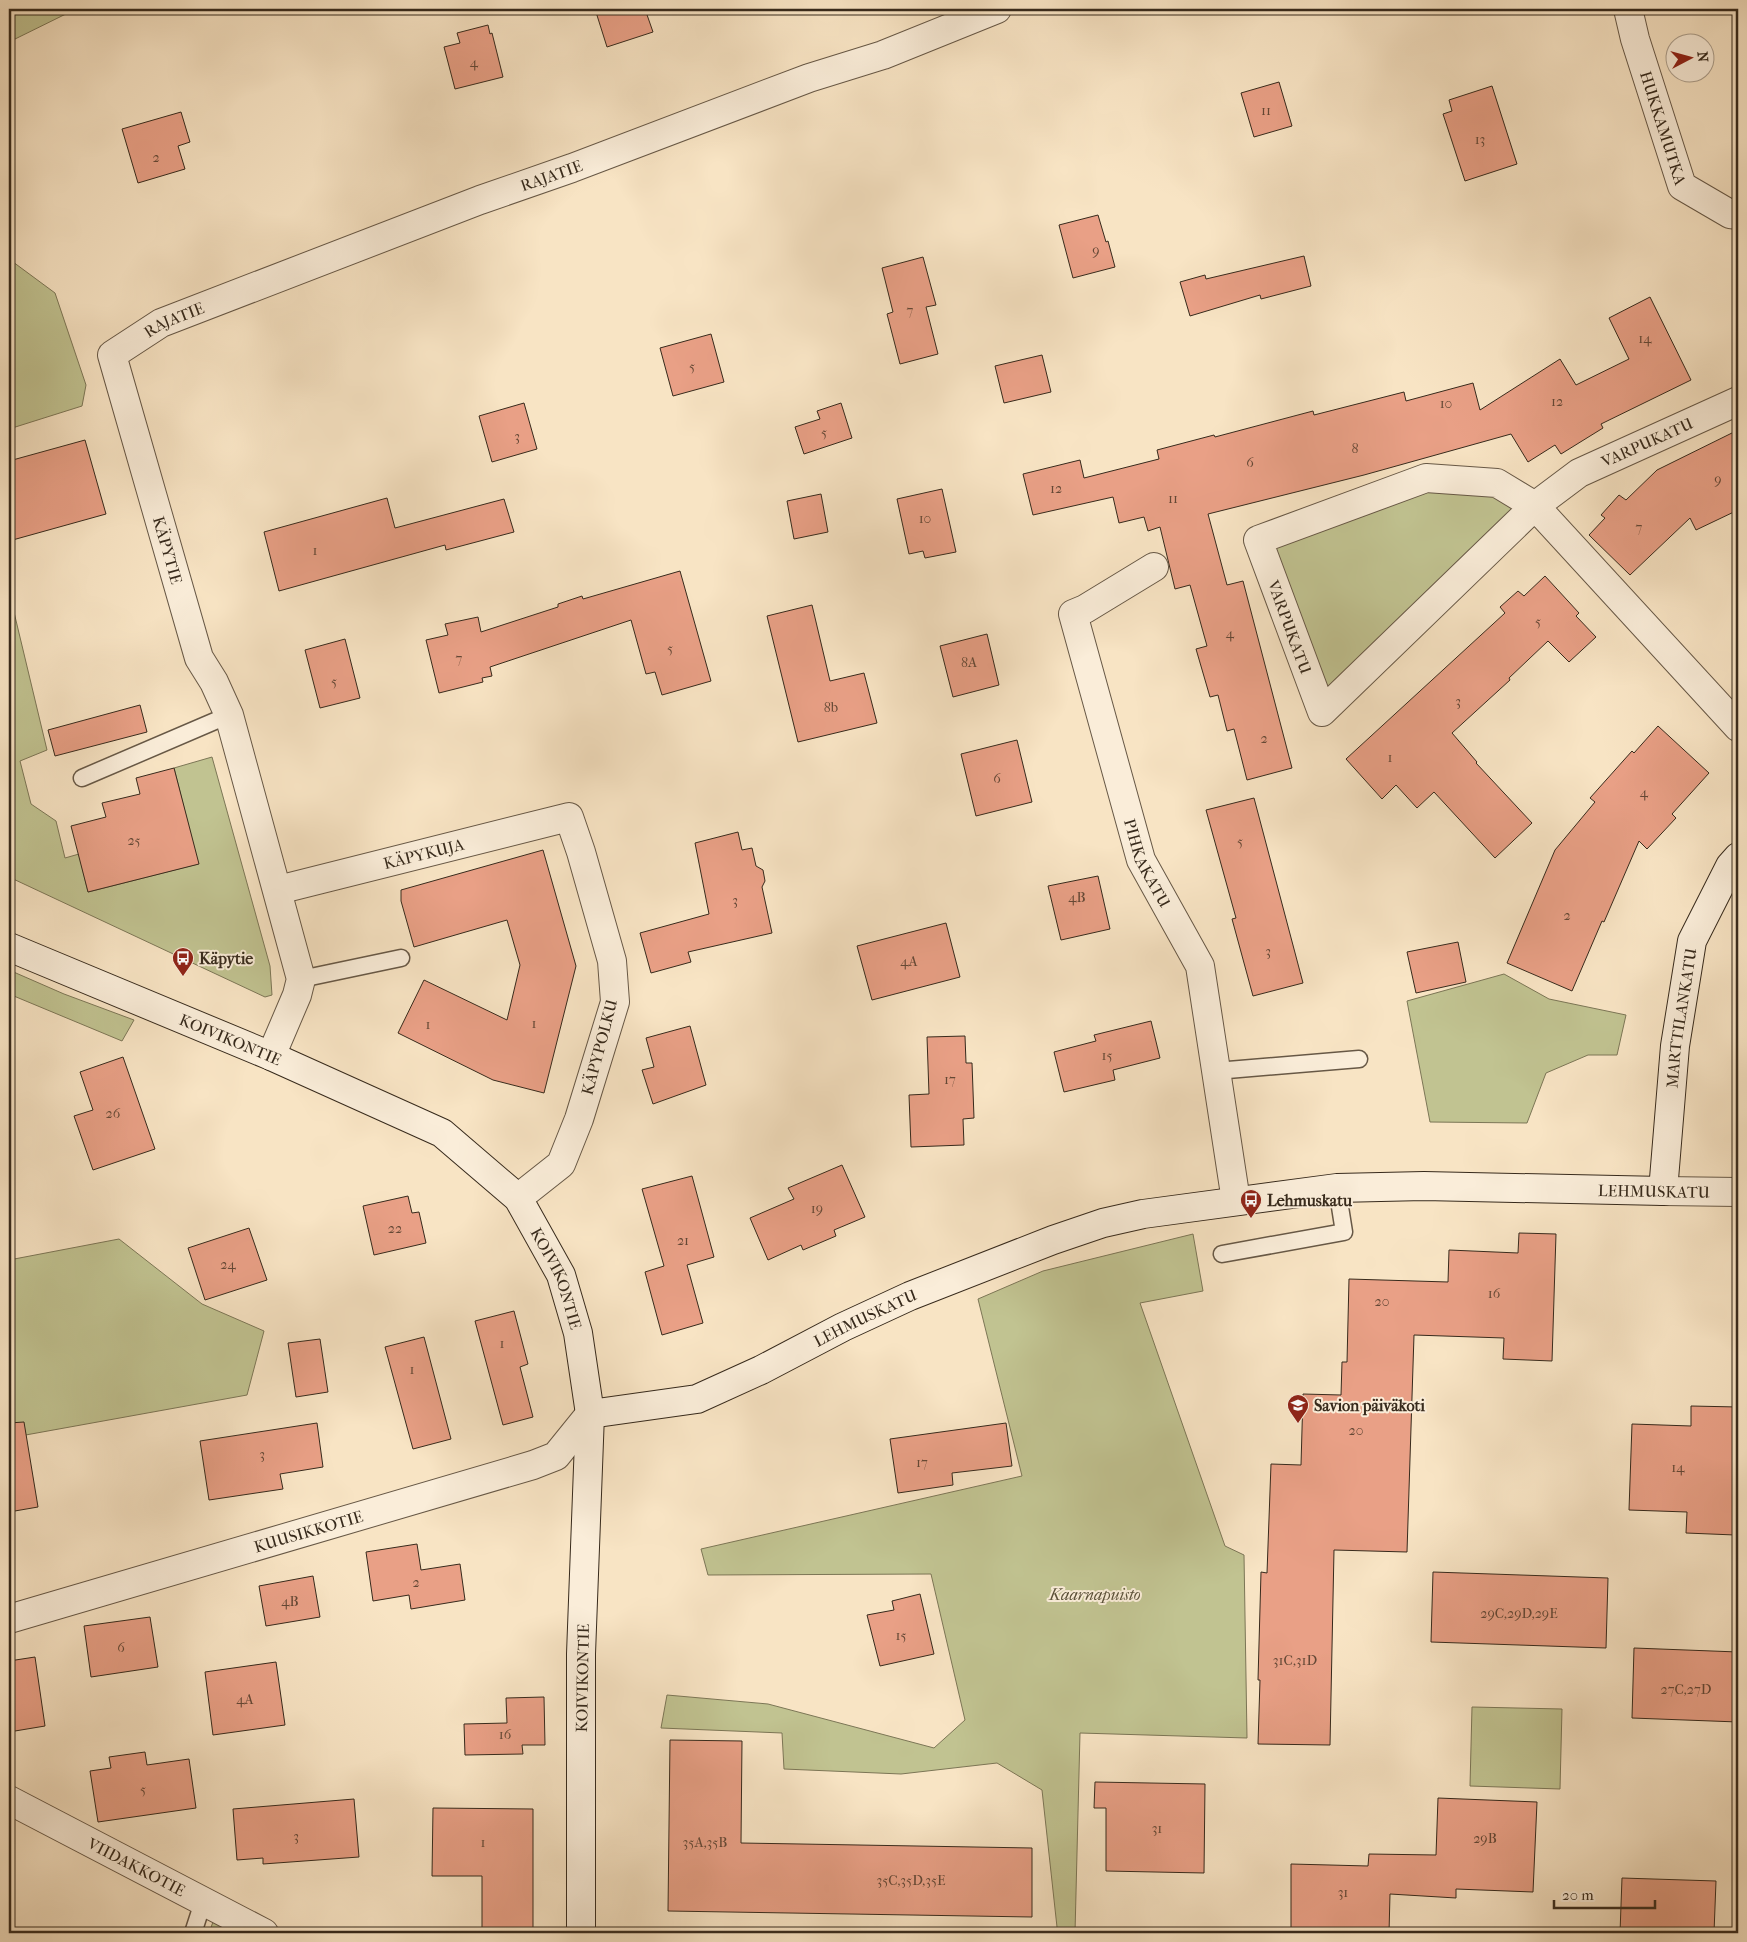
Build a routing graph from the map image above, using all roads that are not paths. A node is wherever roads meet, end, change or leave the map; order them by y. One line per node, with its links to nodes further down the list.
1 (997, 9): 4 (street, RAJATIE)
2 (1628, 9): 3 (street, HUKKAMUTKA)
3 (1738, 215)
4 (112, 355): 8 (street, KÄPYTIE)
5 (1738, 401): 6 (street, VARPUKATU)
6 (1535, 506): 6 (street, VARPUKATU); 9 (street, VARPUKATU)
7 (1154, 567): 19 (street, PIHKAKATU)
8 (229, 715): 10 (lane); 13 (street, KÄPYTIE)
9 (1738, 727)
10 (82, 778)
11 (569, 816): 13 (street, KÄPYKUJA); 23 (street, KÄPYPOLKU)
12 (1738, 857): 21 (street, MARTTILANKATU)
13 (278, 890): 16 (street, KÄPYTIE)
14 (9, 947): 17 (street, KOIVIKONTIE)
15 (401, 958): 16 (lane)
16 (301, 979): 17 (street)
17 (271, 1056): 23 (street, KOIVIKONTIE)
18 (1359, 1059): 19 (lane)
19 (1216, 1071): 24 (street, PIHKAKATU)
20 (1337, 1188): 21 (street, LEHMUSKATU); 24 (street, LEHMUSKATU); 25 (lane)
21 (1663, 1191): 22 (street, LEHMUSKATU)
22 (1738, 1192)
23 (518, 1198): 26 (street, KOIVIKONTIE)
24 (1236, 1201): 26 (street, LEHMUSKATU)
25 (1222, 1254)
26 (590, 1414): 27 (street, KUUSIKKOTIE); 32 (street, KOIVIKONTIE)
27 (9, 1619)
28 (9, 1800): 29 (street, VIIDAKKOTIE)
29 (203, 1902): 30 (lane); 31 (street, VIIDAKKOTIE)
30 (193, 1933)
31 (264, 1933)
32 (581, 1933)

